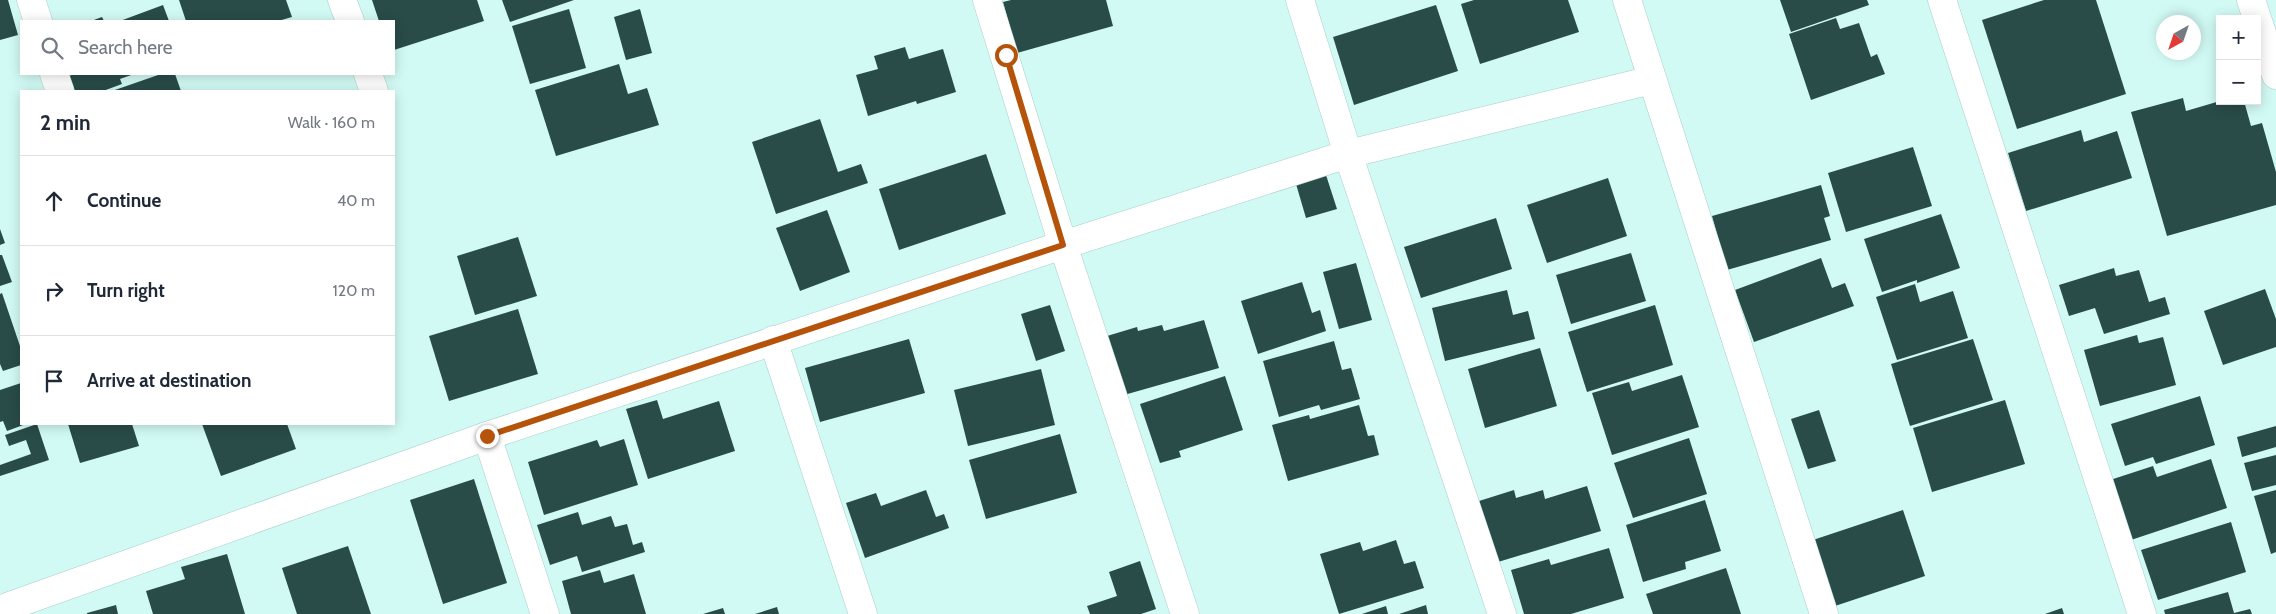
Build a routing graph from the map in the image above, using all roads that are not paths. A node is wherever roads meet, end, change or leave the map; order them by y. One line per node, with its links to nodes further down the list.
1 (31, 0): 8 (street)
2 (342, 0): 9 (street)
3 (988, 0): 17 (street)
4 (1300, 0): 16 (street)
5 (1627, 0): 13 (street)
6 (1942, 0): 26 (street)
7 (2251, 0): 12 (street)
8 (38, 20)
9 (350, 20)
10 (54, 75): 14 (street)
11 (368, 75): 15 (street)
12 (2276, 75)
13 (1652, 80): 16 (street); 25 (street)
14 (60, 90)
15 (374, 90)
16 (1348, 154): 17 (street); 24 (street)
17 (1063, 245): 18 (street); 23 (street)
18 (773, 340): 19 (street); 22 (street)
19 (487, 436): 20 (street); 21 (street)
20 (5, 602)
21 (545, 614)
22 (863, 614)
23 (1185, 614)
24 (1502, 614)
25 (1824, 614)
26 (2142, 614)

